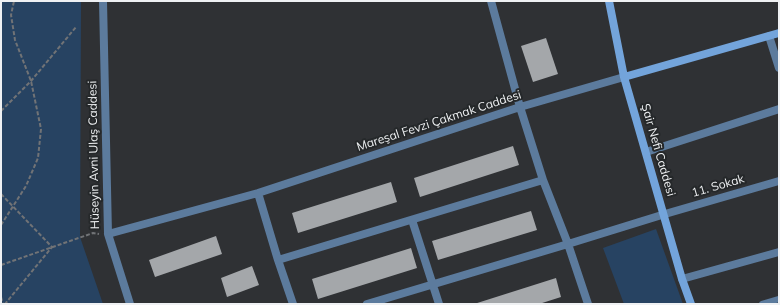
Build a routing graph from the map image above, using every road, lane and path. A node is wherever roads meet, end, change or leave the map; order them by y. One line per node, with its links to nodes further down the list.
1 (14, 1): 10 (path)
2 (102, 1): 23 (street, Hüseyin Avni Ulaş Caddesi)
3 (491, 1): 11 (street)
4 (609, 1): 9 (street, Şair Nefi Caddesi)
5 (76, 27): 10 (path)
6 (779, 33): 7 (street, Mareşal Fevzi Çakmak Caddesi)
7 (769, 36): 8 (street); 9 (street, Mareşal Fevzi Çakmak Caddesi)
8 (779, 68)
9 (624, 77): 11 (street, Mareşal Fevzi Çakmak Caddesi); 14 (street, Şair Nefi Caddesi)
10 (30, 81): 13 (path); 19 (path)
11 (520, 107): 15 (street); 17 (street, Mareşal Fevzi Çakmak Caddesi)
12 (779, 109): 14 (street)
13 (1, 111)
14 (646, 152): 20 (street, Şair Nefi Caddesi)
15 (543, 180): 21 (street); 24 (street)
16 (779, 181): 20 (street, 11. Sokak)
17 (258, 193): 23 (street, Mareşal Fevzi Çakmak Caddesi); 27 (street)
18 (1, 194): 19 (path)
19 (13, 206): 22 (path); 25 (path)
20 (664, 214): 24 (street, 11. Sokak); 29 (street, Şair Nefi Caddesi)
21 (412, 220): 27 (street); 30 (street)
22 (1, 225)
23 (108, 234): 25 (path); 34 (street, Hüseyin Avni Ulaş Caddesi)
24 (568, 244): 30 (street, 11. Sokak); 38 (street)
25 (52, 247): 28 (path); 33 (path)
26 (779, 252): 29 (street)
27 (278, 260): 35 (street)
28 (1, 265)
29 (682, 279): 39 (street, Şair Nefi Caddesi)
30 (433, 284): 36 (street, 11. Sokak); 37 (street)
31 (1, 297): 33 (path)
32 (779, 299): 40 (lane)
33 (4, 304)
34 (130, 304)
35 (293, 304)
36 (367, 304)
37 (439, 304)
38 (588, 304)
39 (691, 304)
40 (762, 304)

